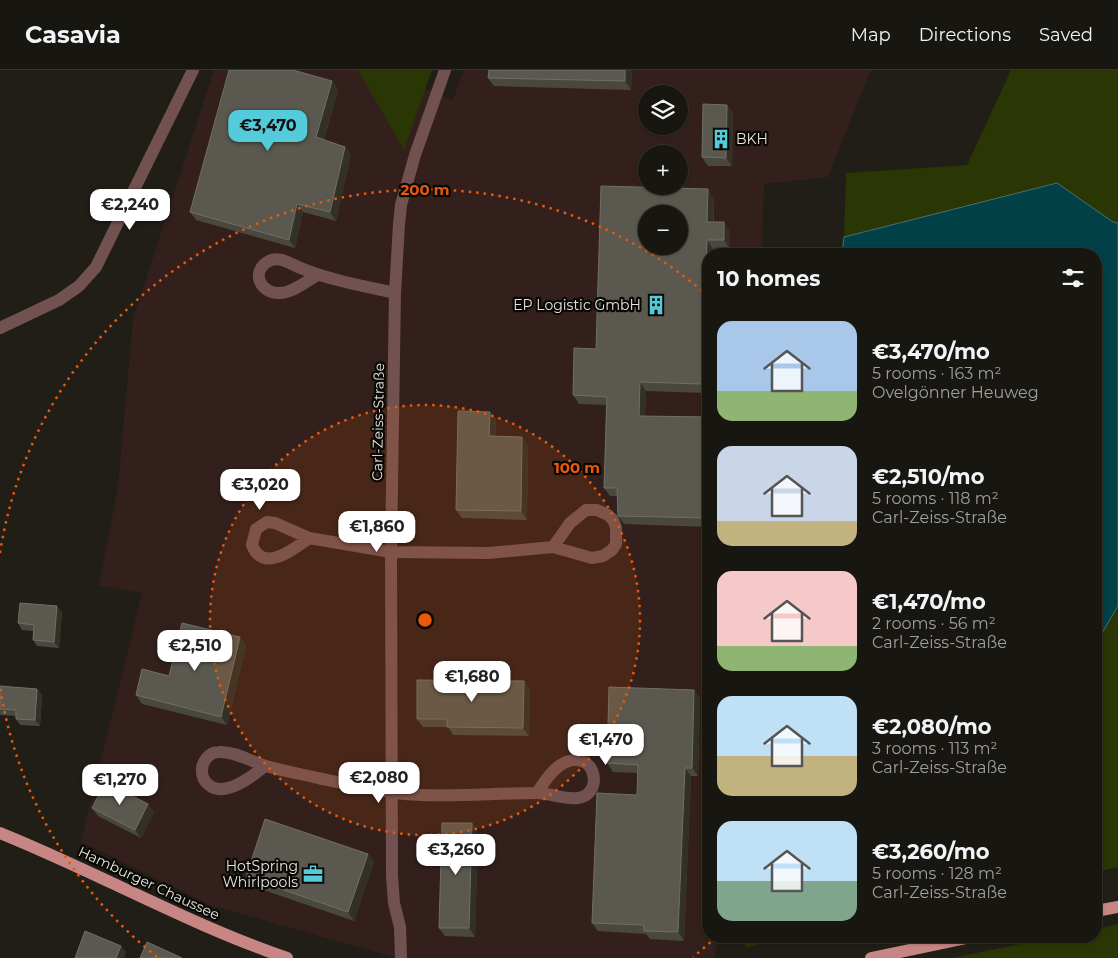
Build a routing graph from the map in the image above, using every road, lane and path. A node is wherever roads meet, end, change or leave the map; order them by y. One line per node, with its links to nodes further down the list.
1 (194, 70): 5 (street)
2 (445, 70): 4 (street, Carl-Zeiss-Straße)
3 (318, 275): 4 (street)
4 (395, 293): 8 (street, Carl-Zeiss-Straße)
5 (0, 328)
6 (309, 538): 8 (street)
7 (553, 547): 7 (street); 8 (street)
8 (391, 552): 10 (street, Carl-Zeiss-Straße)
9 (266, 766): 9 (street); 10 (street)
10 (392, 792): 11 (street); 17 (street, Carl-Zeiss-Straße)
11 (537, 793)
12 (0, 833): 16 (main road, Hamburger Chaussee)
13 (1118, 907): 14 (main road)
14 (1102, 910)
15 (943, 943): 18 (main road)
16 (287, 958)
17 (401, 958)
18 (871, 958)

